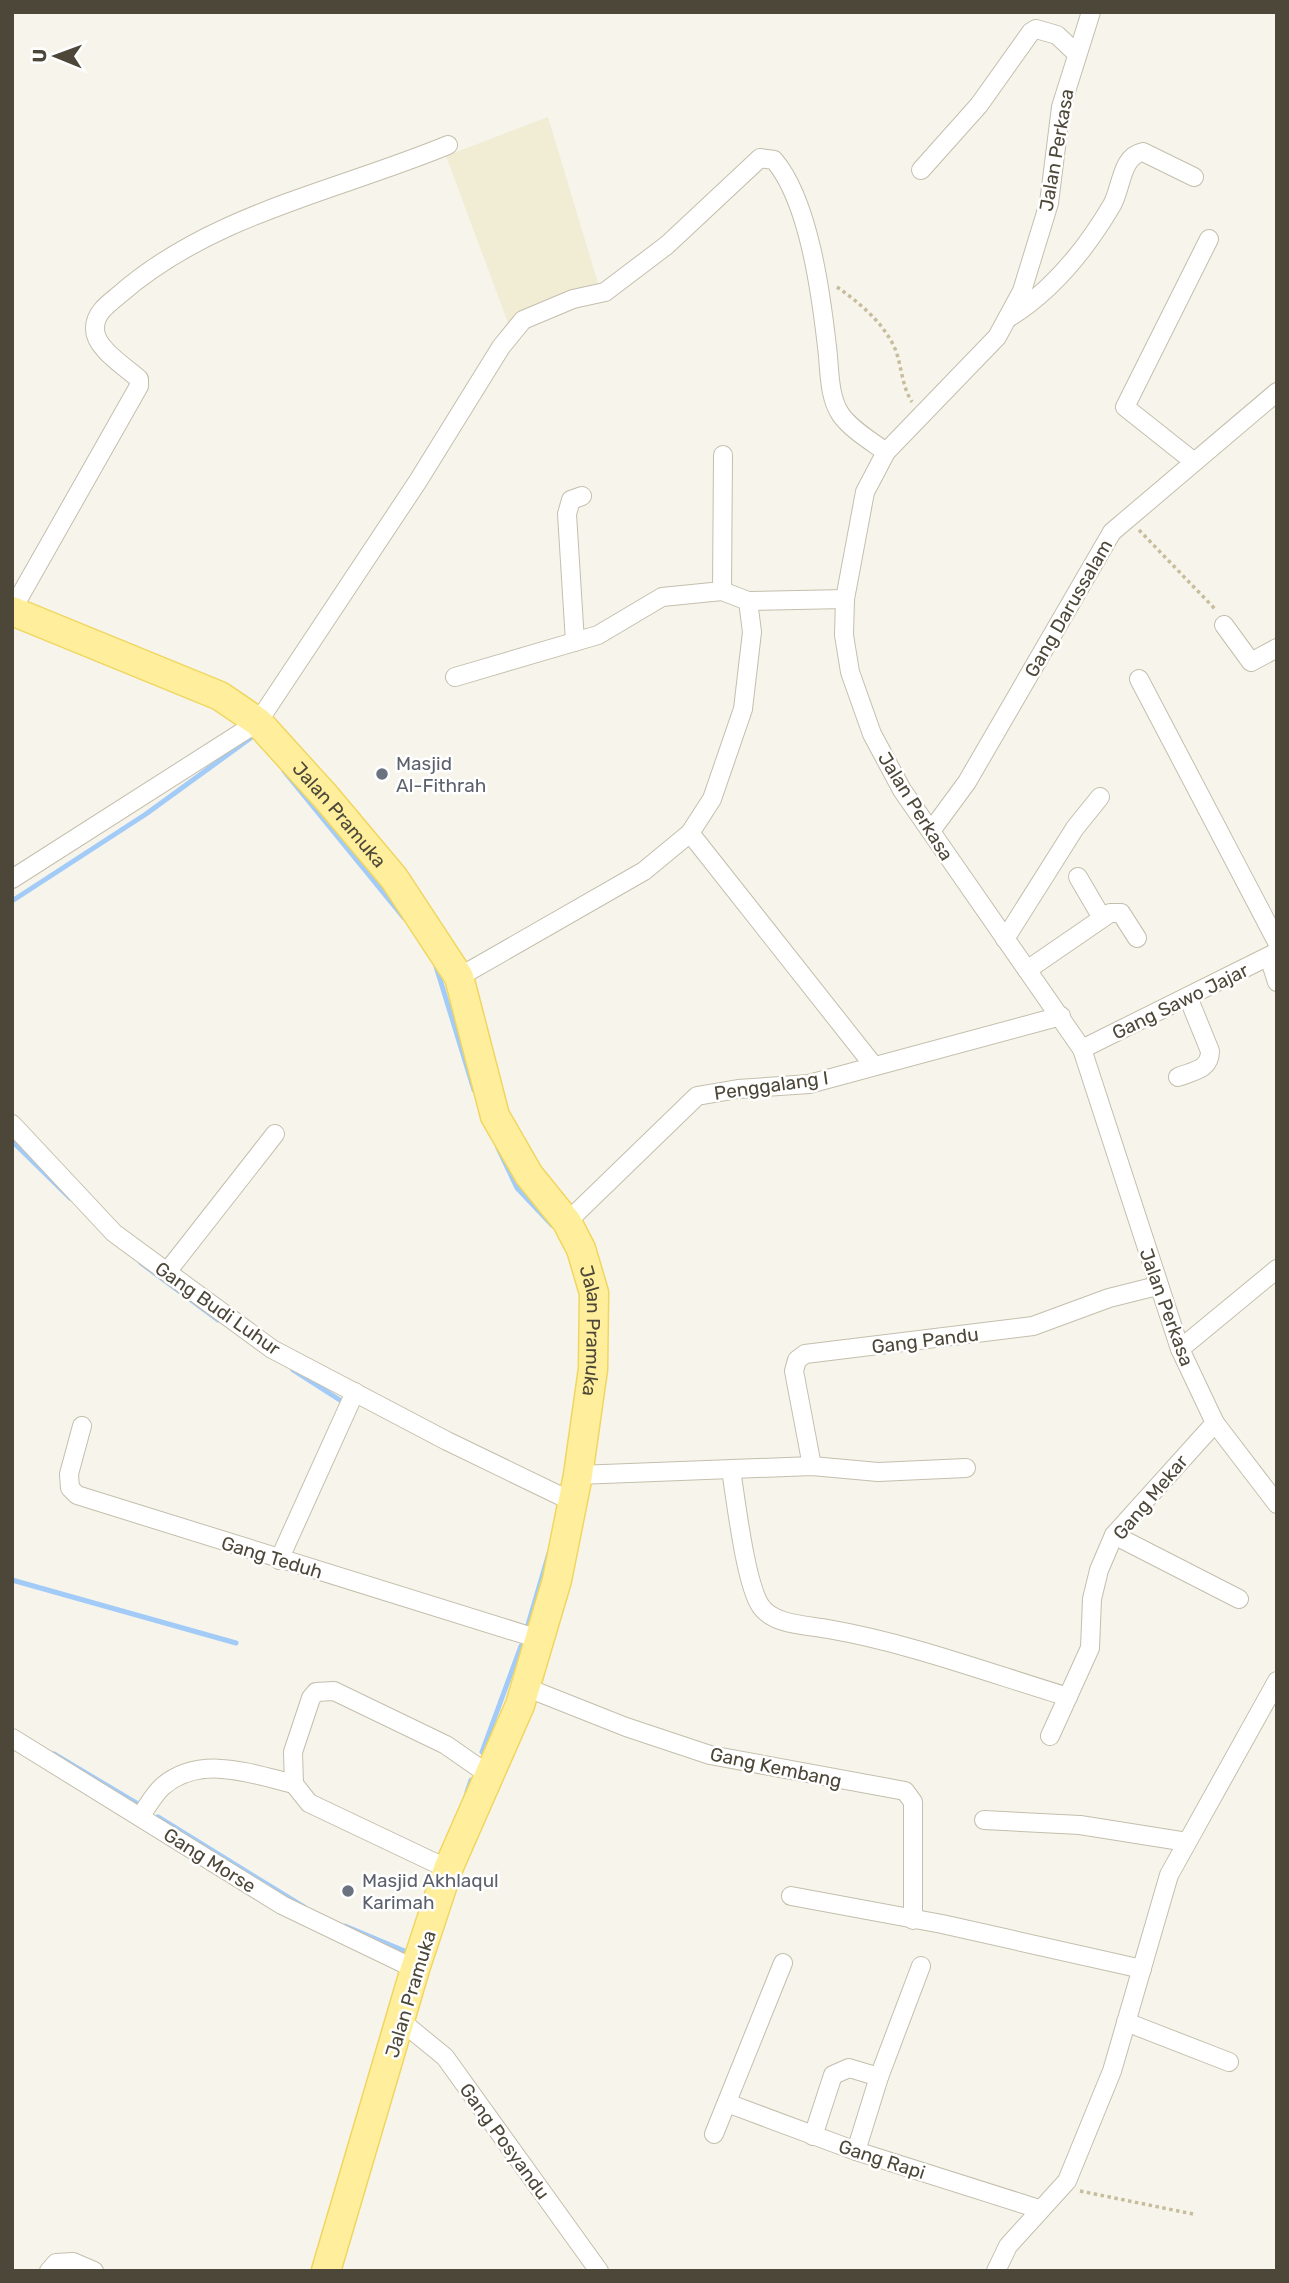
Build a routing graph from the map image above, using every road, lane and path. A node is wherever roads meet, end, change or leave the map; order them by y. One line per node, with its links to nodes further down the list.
1 (1091, 12): 2 (street, Jalan Perkasa)
2 (1076, 53): 4 (street); 8 (street, Jalan Perkasa)
3 (448, 145): 19 (street)
4 (921, 170)
5 (1195, 177): 8 (street)
6 (1209, 239): 13 (street)
7 (816, 271): 10 (path); 11 (street); 25 (street)
8 (1007, 319): 10 (street, Jalan Perkasa)
9 (1277, 393): 13 (street, Gang Darussalam)
10 (930, 409): 11 (street, Jalan Perkasa)
11 (886, 452): 17 (street, Jalan Perkasa)
12 (723, 455): 16 (street)
13 (1192, 461): 15 (street, Gang Darussalam)
14 (582, 496): 21 (street)
15 (1128, 519): 20 (path); 27 (street, Gang Darussalam)
16 (722, 591): 18 (street); 21 (street)
17 (845, 600): 18 (street); 27 (street, Jalan Perkasa)
18 (748, 601): 28 (street)
19 (12, 610): 25 (main road, Jalan Pramuka)
20 (1224, 625): 22 (street)
21 (575, 642): 23 (street)
22 (1277, 648)
23 (455, 677)
24 (1139, 680): 34 (street)
25 (258, 722): 30 (street); 36 (main road, Jalan Pramuka)
26 (1100, 797): 33 (street)
27 (931, 831): 33 (street, Jalan Perkasa)
28 (690, 833): 36 (street); 41 (street)
29 (1078, 877): 31 (street)
30 (12, 879)
31 (1102, 918): 32 (street); 35 (street)
32 (1137, 938)
33 (1005, 939): 35 (street, Jalan Perkasa)
34 (1274, 950): 37 (street); 38 (street, Gang Sawo Jajar)
35 (1027, 970): 39 (street, Jalan Perkasa)
36 (459, 977): 45 (main road, Jalan Pramuka)
37 (1277, 982)
38 (1188, 997): 40 (street, Gang Sawo Jajar); 42 (street)
39 (1060, 1016): 40 (street, Jalan Perkasa); 41 (street, Penggalang I)
40 (1082, 1049): 48 (street, Jalan Perkasa)
41 (873, 1066): 45 (street, Penggalang I)
42 (1178, 1077)
43 (12, 1124): 47 (street, Gang Budi Luhur)
44 (275, 1135): 47 (street)
45 (567, 1222): 56 (main road, Jalan Pramuka)
46 (1277, 1269): 49 (street)
47 (167, 1272): 50 (street, Gang Budi Luhur)
48 (1157, 1286): 49 (street, Jalan Perkasa); 53 (street, Gang Pandu)
49 (1180, 1349): 51 (street, Jalan Perkasa)
50 (355, 1392): 56 (street, Gang Budi Luhur); 59 (street)
51 (1215, 1423): 57 (street, Jalan Perkasa); 58 (street, Gang Mekar)
52 (82, 1426): 59 (street, Gang Teduh)
53 (812, 1466): 54 (street); 55 (street)
54 (965, 1468)
55 (731, 1470): 56 (street); 64 (street)
56 (575, 1488): 61 (main road, Jalan Pramuka)
57 (1277, 1504)
58 (1114, 1535): 60 (street); 64 (street, Gang Mekar)
59 (279, 1560): 61 (street, Gang Teduh)
60 (1239, 1599)
61 (539, 1639): 63 (main road, Jalan Pramuka)
62 (1277, 1681): 71 (street)
63 (525, 1687): 67 (main road, Jalan Pramuka); 74 (street, Gang Kembang)
64 (1068, 1697): 65 (street, Gang Mekar)
65 (1050, 1736)
66 (12, 1738): 69 (street, Gang Morse)
67 (489, 1775): 68 (street); 72 (main road, Jalan Pramuka)
68 (294, 1784): 69 (street); 72 (street)
69 (140, 1817): 77 (street, Gang Morse)
70 (984, 1820): 71 (street)
71 (1186, 1842): 78 (street)
72 (448, 1869): 77 (main road, Jalan Pramuka)
73 (791, 1896): 74 (street)
74 (913, 1920): 78 (street)
75 (783, 1963): 83 (street)
76 (921, 1966): 82 (street)
77 (415, 1969): 79 (main road, Jalan Pramuka)
78 (1142, 1969): 80 (street)
79 (401, 2021): 92 (main road, Jalan Pramuka); 93 (street, Gang Posyandu)
80 (1126, 2022): 81 (street); 87 (street)
81 (1229, 2062)
82 (879, 2077): 85 (street); 86 (street)
83 (727, 2103): 84 (street); 85 (street, Gang Rapi)
84 (714, 2134)
85 (813, 2136): 86 (street, Gang Rapi)
86 (856, 2151): 88 (street, Gang Rapi)
87 (1061, 2187): 88 (street); 89 (path)
88 (1040, 2209): 94 (street)
89 (1193, 2214)
90 (49, 2271): 91 (street)
91 (94, 2271)
92 (326, 2271)
93 (599, 2271)
94 (996, 2271)

